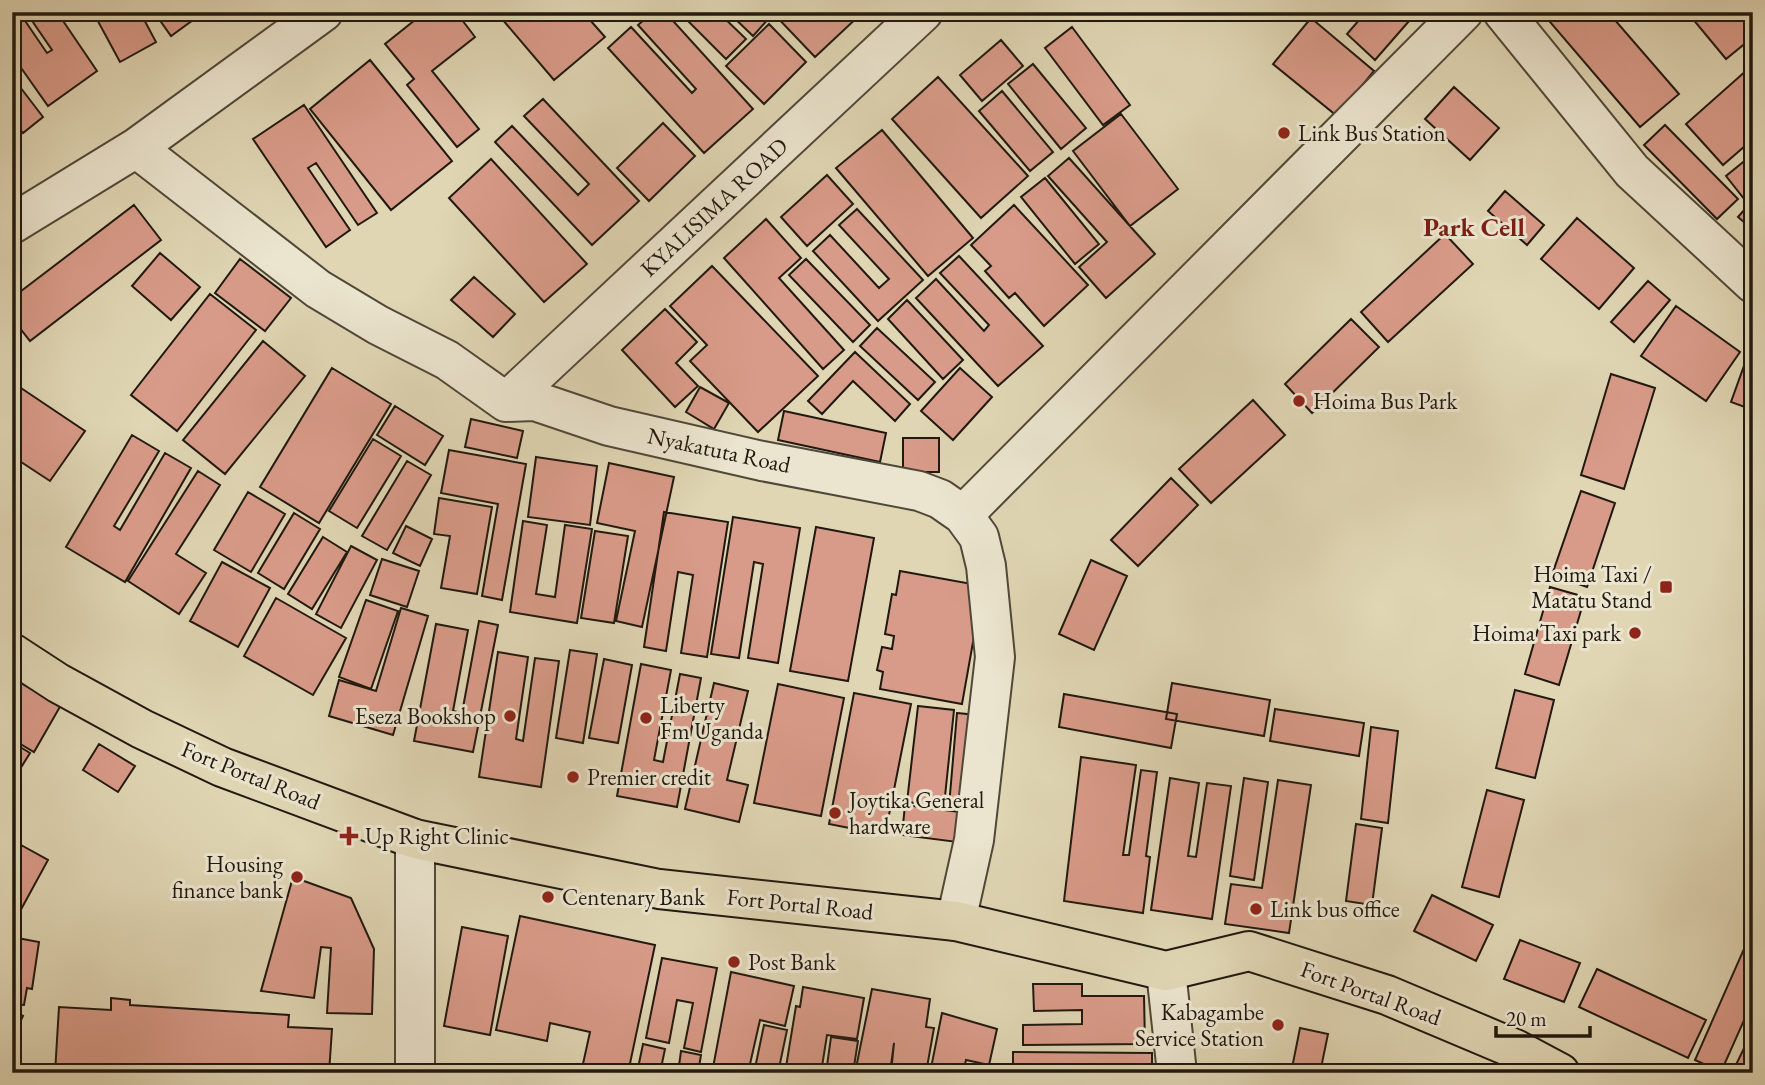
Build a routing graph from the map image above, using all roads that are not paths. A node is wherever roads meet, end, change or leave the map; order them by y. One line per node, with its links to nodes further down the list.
1 (323, 12): 5 (street)
2 (923, 12): 8 (street, KYALISIMA ROAD)
3 (1463, 12): 9 (street)
4 (1503, 12): 7 (street)
5 (135, 148): 6 (street); 8 (street)
6 (12, 224)
7 (1753, 283)
8 (506, 402): 9 (street, Nyakatuta Road)
9 (963, 515): 12 (street, Nyakatuta Road)
10 (12, 653): 11 (main road, Fort Portal Road)
11 (415, 839): 12 (main road, Fort Portal Road); 14 (street)
12 (956, 921): 13 (main road, Fort Portal Road)
13 (1166, 971): 15 (street); 16 (main road, Fort Portal Road)
14 (415, 1073)
15 (1177, 1073)
16 (1560, 1073)

